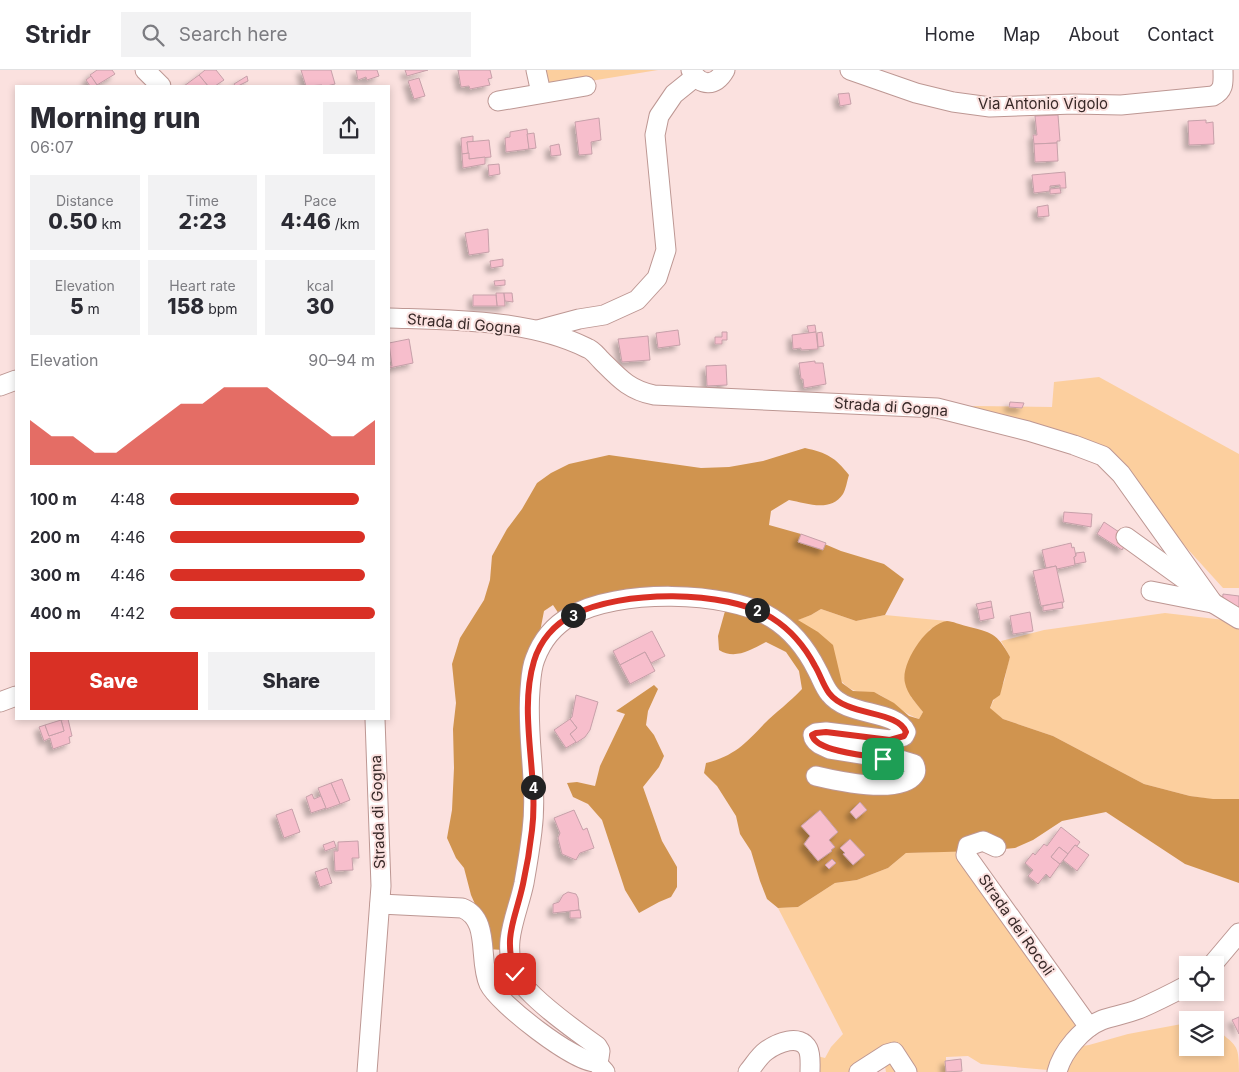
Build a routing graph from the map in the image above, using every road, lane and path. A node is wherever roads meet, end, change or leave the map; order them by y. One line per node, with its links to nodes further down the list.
1 (536, 70): 7 (street)
2 (725, 70): 5 (street)
3 (850, 70): 4 (street, Via Antonio Vigolo)
4 (1221, 72)
5 (693, 73): 10 (street, Strada di Gogna)
6 (586, 86): 7 (street)
7 (541, 93): 8 (street)
8 (498, 101)
9 (390, 318): 10 (street, Strada di Gogna)
10 (538, 330): 15 (street, Strada di Gogna)
11 (15, 380): 12 (street)
12 (0, 386)
13 (1126, 537): 15 (street, Strada di Gogna)
14 (1151, 591): 15 (street, Strada di Gogna)
15 (1213, 603): 16 (street, Strada di Gogna)
16 (1239, 618)
17 (15, 696): 18 (street)
18 (0, 702)
19 (375, 720): 22 (street, Strada di Gogna)
20 (816, 776): 27 (street)
21 (996, 847): 26 (street, Strada dei Rocoli)
22 (380, 904): 27 (street); 28 (street, Strada di Gogna)
23 (1239, 932): 24 (street)
24 (1219, 956)
25 (1179, 989): 26 (street)
26 (1089, 1027): 33 (street)
27 (600, 1067)
28 (368, 1072)
29 (748, 1072): 30 (street)
30 (810, 1072)
31 (859, 1072): 32 (street)
32 (907, 1072)
33 (1058, 1072)

